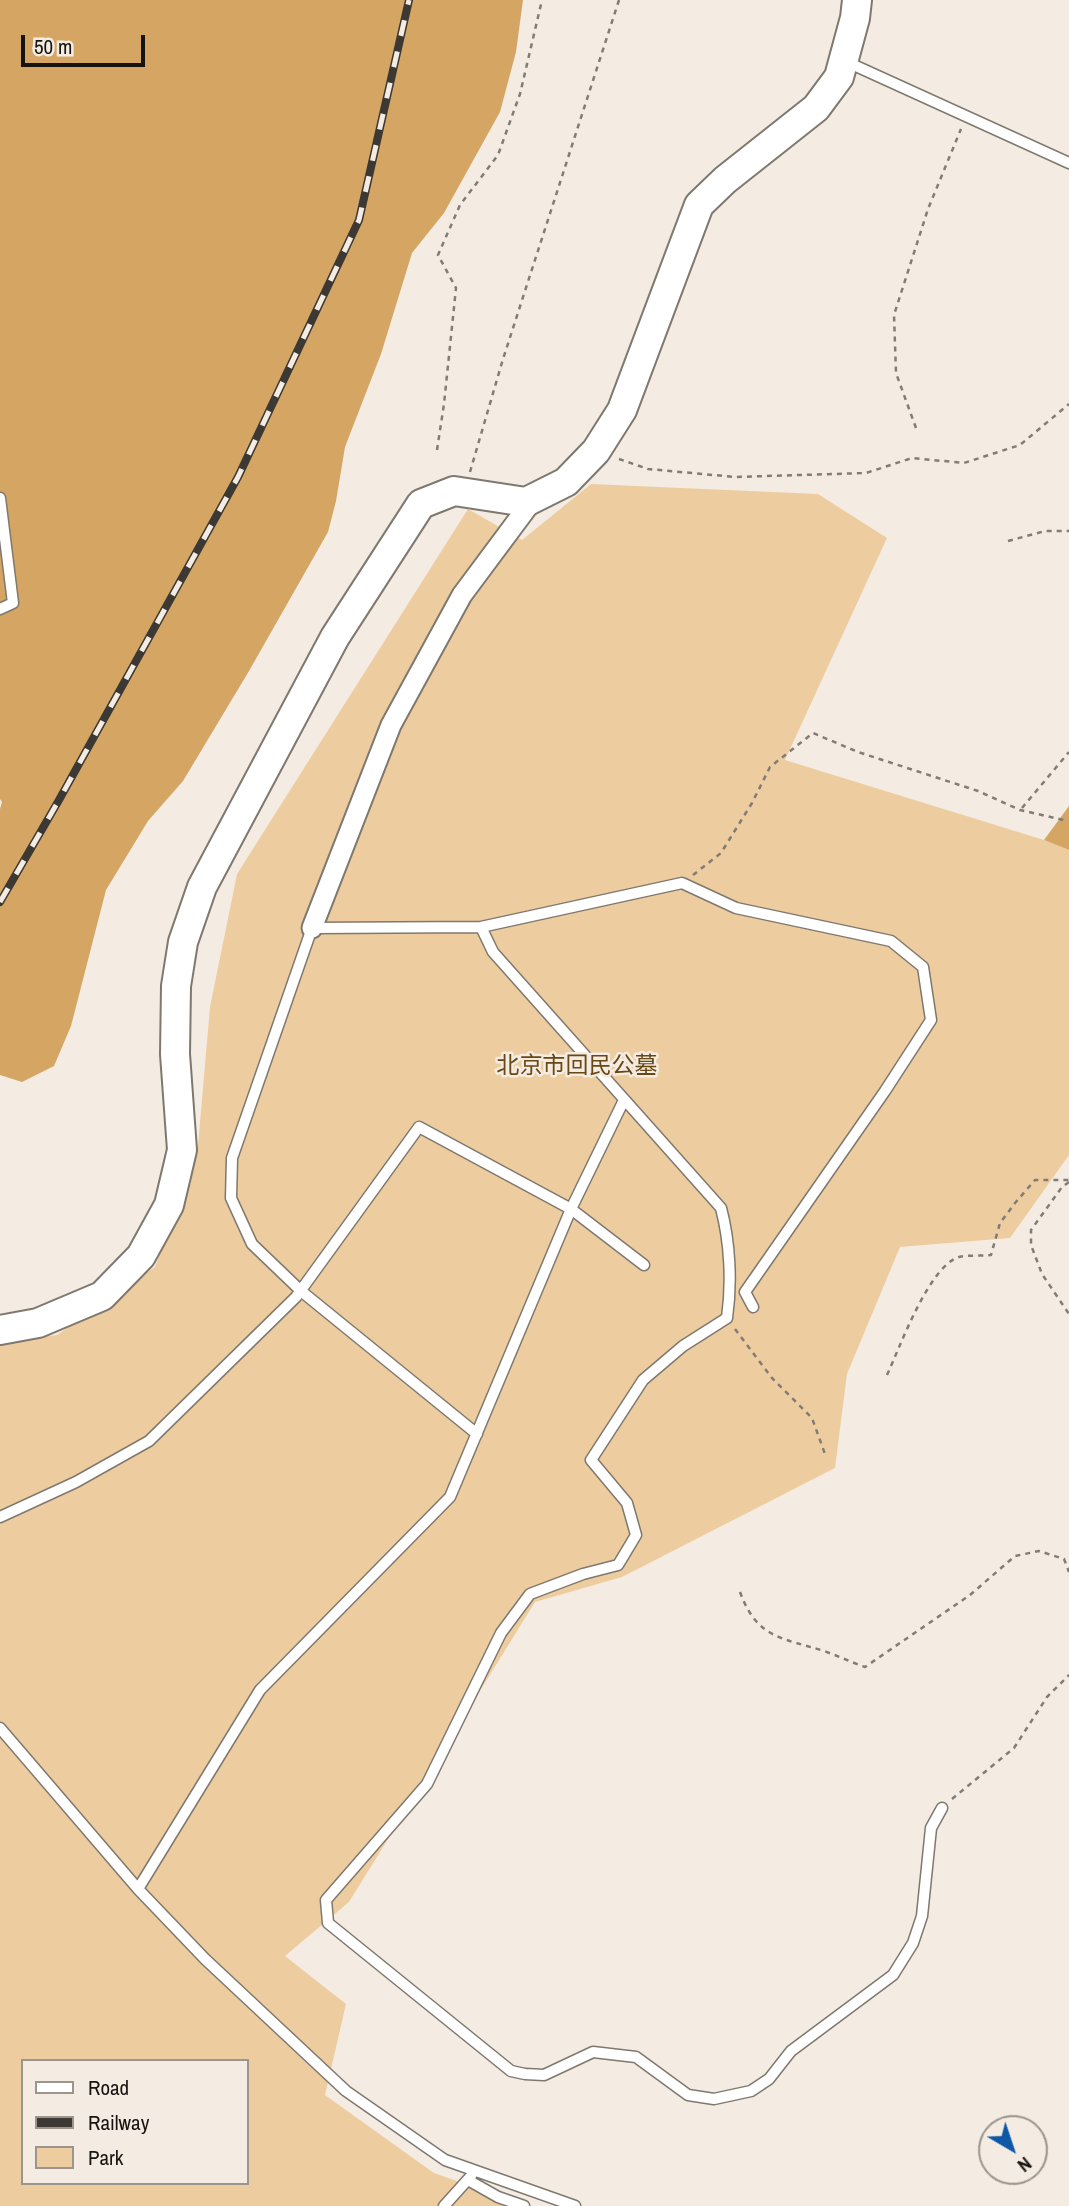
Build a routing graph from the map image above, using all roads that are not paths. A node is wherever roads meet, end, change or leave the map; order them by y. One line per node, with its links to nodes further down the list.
1 (857, 0): 2 (street)
2 (843, 60): 3 (lane); 4 (street)
3 (1069, 163)
4 (536, 497): 8 (street); 14 (street)
5 (0, 498): 6 (lane)
6 (0, 609)
7 (481, 927): 8 (lane); 9 (lane); 13 (lane)
8 (312, 928): 12 (lane)
9 (624, 1100): 10 (lane); 18 (lane)
10 (571, 1209): 11 (lane); 12 (lane); 15 (lane)
11 (644, 1265)
12 (301, 1290): 15 (lane); 16 (lane)
13 (753, 1307)
14 (0, 1330)
15 (477, 1434): 19 (lane)
16 (0, 1517)
17 (0, 1728): 19 (lane)
18 (942, 1808)
19 (138, 1889): 20 (lane)
20 (476, 2171): 21 (lane); 24 (lane)
21 (468, 2180): 22 (lane); 23 (lane)
22 (444, 2206)
23 (524, 2206)
24 (575, 2206)

